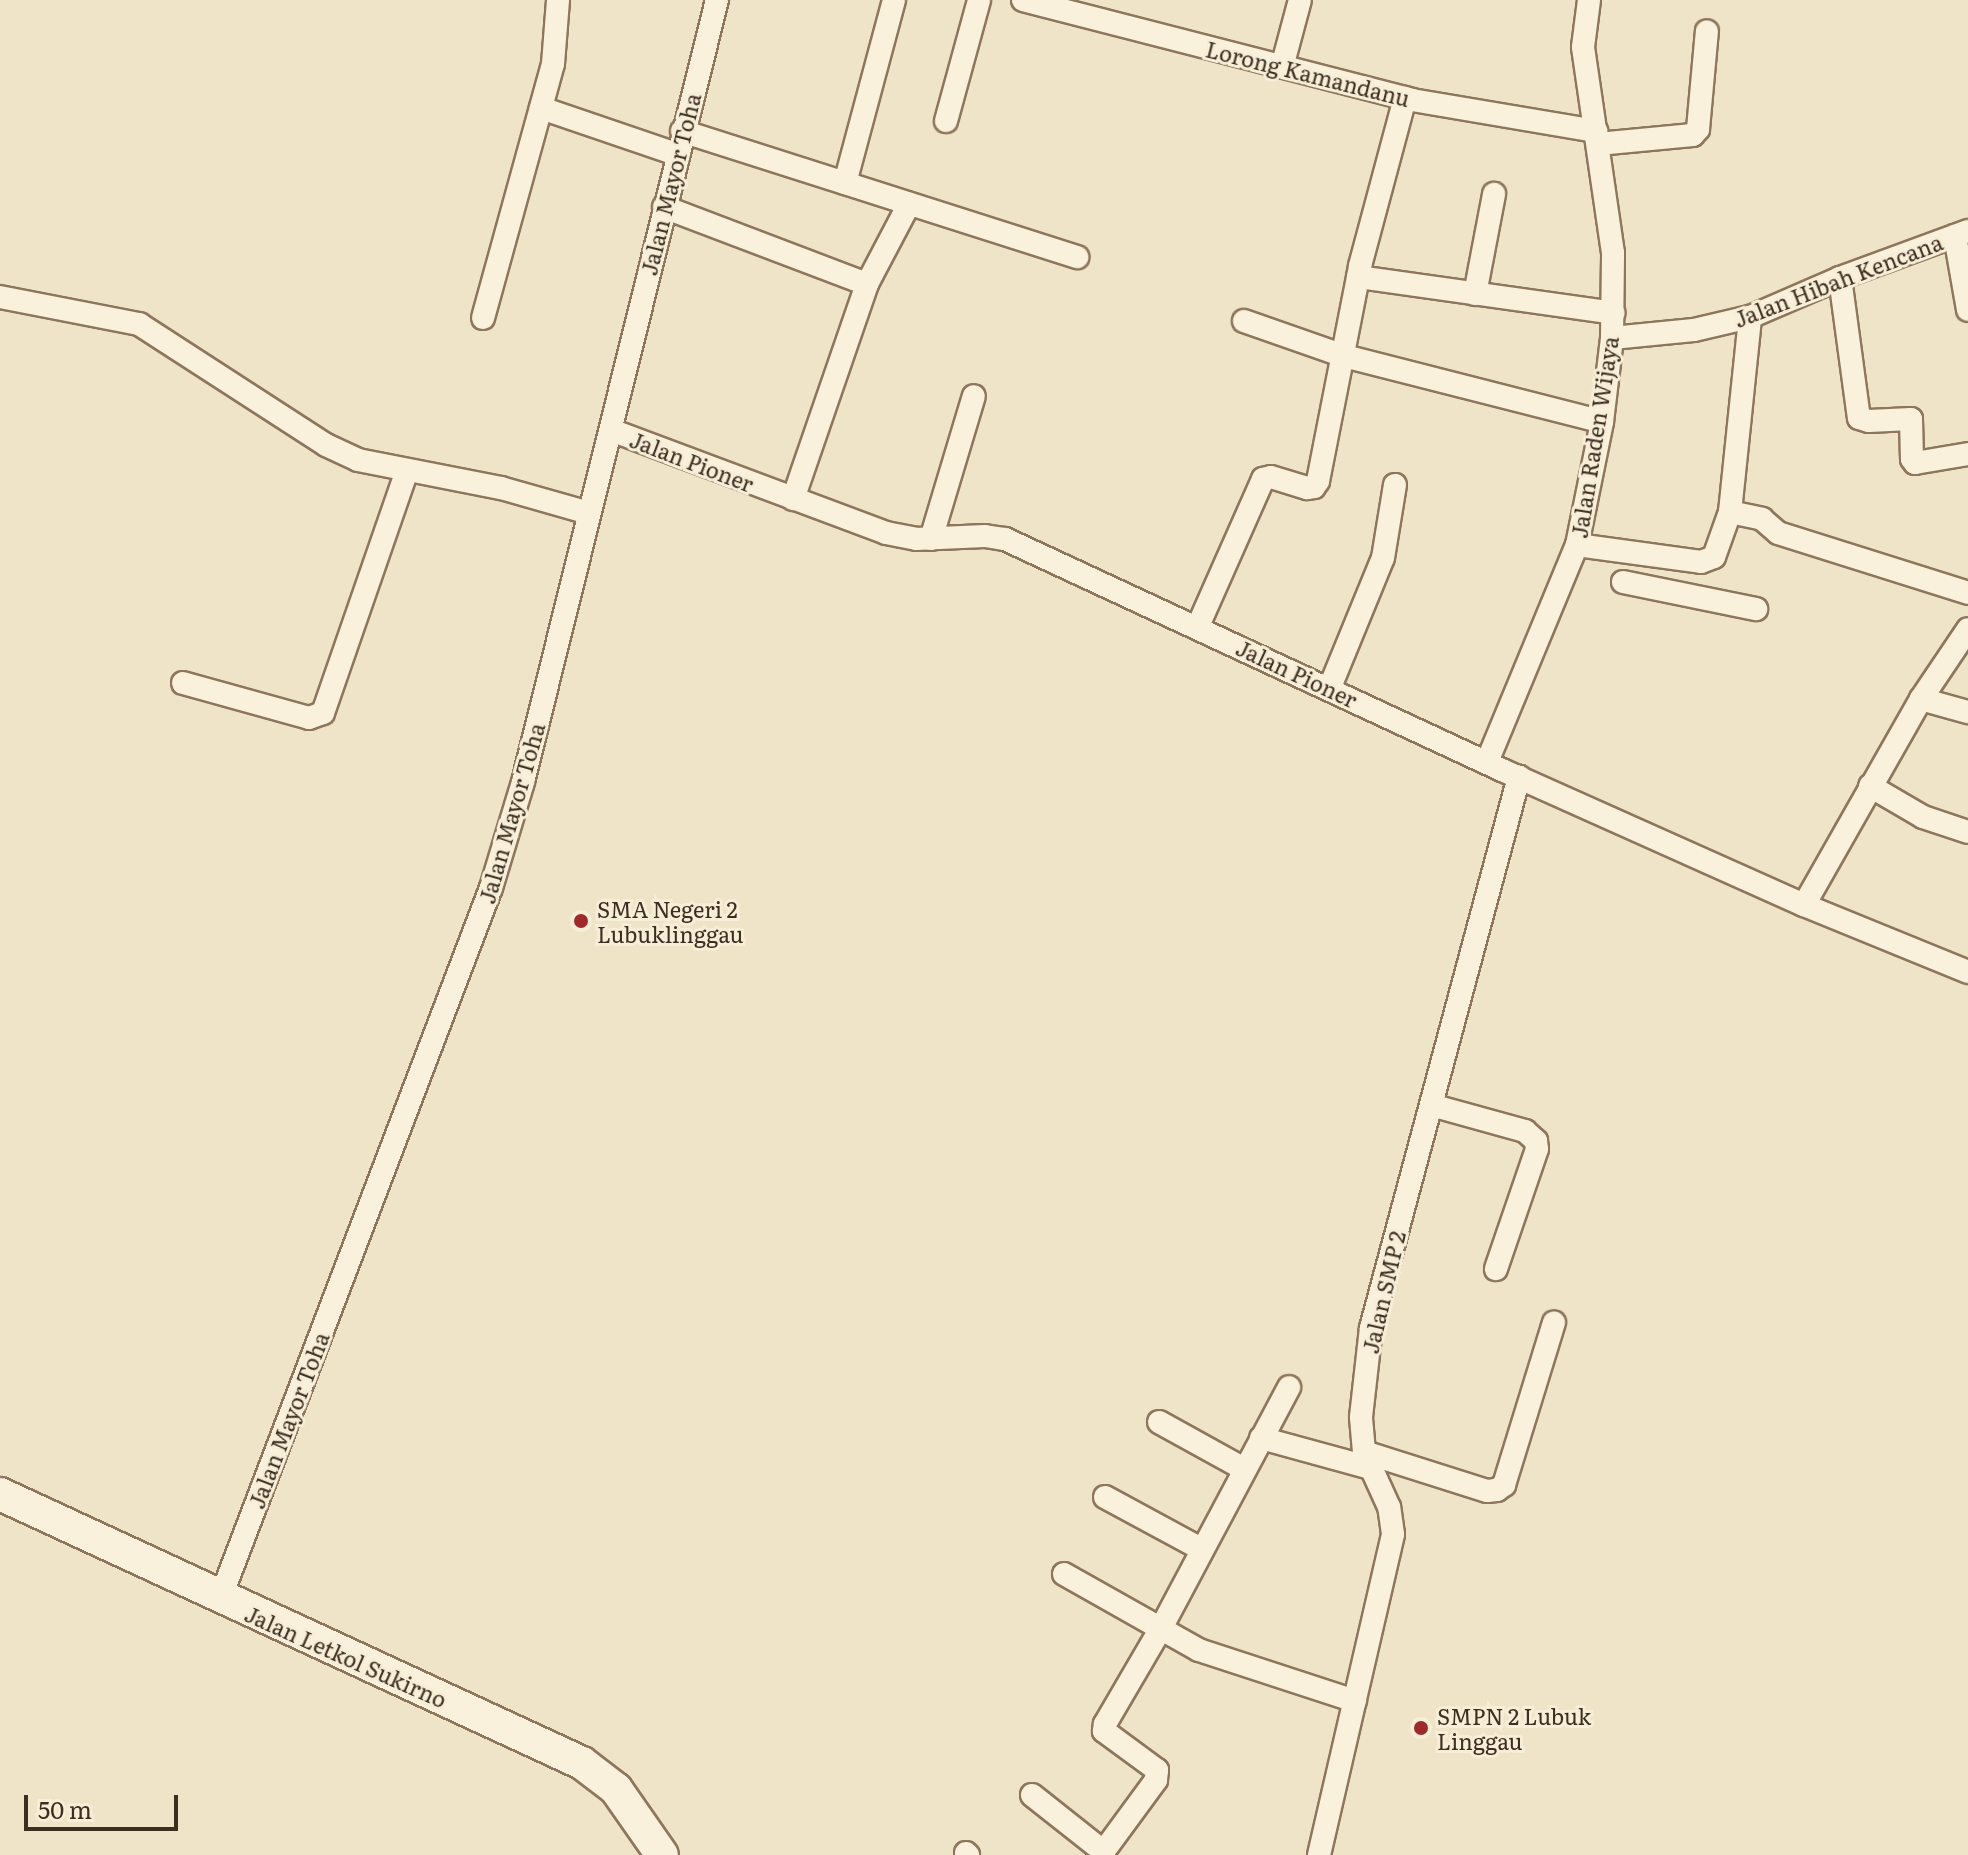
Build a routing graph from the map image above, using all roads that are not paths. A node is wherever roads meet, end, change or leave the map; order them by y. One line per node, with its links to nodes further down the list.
1 (558, 0): 11 (street)
2 (717, 0): 13 (street, Jalan Mayor Toha)
3 (894, 0): 16 (street)
4 (979, 0): 12 (street)
5 (1023, 0): 9 (street, Lorong Kamandanu)
6 (1300, 0): 9 (street)
7 (1589, 0): 14 (street, Jalan Raden Wijaya)
8 (1707, 31): 14 (street, Lorong Kamandanu)
9 (1282, 67): 10 (street, Lorong Kamandanu)
10 (1405, 98): 14 (street, Lorong Kamandanu); 22 (street)
11 (541, 108): 15 (street); 30 (street)
12 (946, 121)
13 (682, 131): 15 (street, Jalan Mayor Toha); 16 (street)
14 (1597, 137): 28 (street, Jalan Raden Wijaya)
15 (676, 154): 19 (street, Jalan Mayor Toha)
16 (845, 183): 18 (street)
17 (1494, 194): 25 (street)
18 (909, 204): 21 (street); 24 (street)
19 (664, 207): 24 (street); 36 (street, Jalan Mayor Toha)
20 (1961, 233): 23 (street, Jalan Hibah Kencana); 27 (street)
21 (1077, 257)
22 (1358, 277): 25 (street); 33 (street)
23 (1840, 278): 29 (street, Jalan Hibah Kencana); 37 (street)
24 (867, 284): 40 (street)
25 (1475, 294): 28 (street)
26 (0, 297): 38 (street)
27 (1968, 310)
28 (1613, 313): 32 (street, Jalan Raden Wijaya)
29 (1750, 317): 32 (street, Jalan Hibah Kencana); 41 (street)
30 (483, 318)
31 (1244, 321): 33 (street)
32 (1612, 338): 35 (street, Jalan Raden Wijaya)
33 (1344, 356): 35 (street); 50 (street)
34 (974, 396): 43 (street)
35 (1602, 422): 44 (street, Jalan Raden Wijaya)
36 (611, 430): 40 (street, Jalan Pioner); 42 (street, Jalan Mayor Toha)
37 (1968, 454)
38 (407, 471): 42 (street); 52 (street)
39 (1395, 485): 53 (street)
40 (793, 499): 43 (street, Jalan Pioner)
41 (1730, 512): 45 (street); 47 (street)
42 (589, 513): 74 (street, Jalan Mayor Toha)
43 (931, 539): 50 (street, Jalan Pioner)
44 (1577, 545): 45 (street); 56 (street, Jalan Raden Wijaya)
45 (1701, 562): 48 (street)
46 (1623, 582): 48 (street)
47 (1968, 593)
48 (1697, 596): 49 (street)
49 (1756, 609)
50 (1198, 626): 53 (street, Jalan Pioner)
51 (1968, 629): 54 (street)
52 (183, 683)
53 (1330, 687): 56 (street, Jalan Pioner)
54 (1921, 699): 55 (street); 58 (street)
55 (1968, 712)
56 (1487, 762): 57 (street, Jalan Pioner)
57 (1519, 777): 60 (street, Jalan Pioner); 62 (street, Jalan SMP 2)
58 (1870, 786): 59 (street); 60 (street)
59 (1968, 832)
60 (1804, 905): 61 (street, Jalan Pioner)
61 (1968, 972)
62 (1431, 1105): 63 (street); 68 (street, Jalan SMP 2)
63 (1496, 1269)
64 (1554, 1322): 68 (street)
65 (1289, 1387): 67 (street)
66 (1159, 1422): 69 (street)
67 (1261, 1438): 68 (street); 69 (street)
68 (1368, 1460): 76 (street, Jalan SMP 2)
69 (1244, 1469): 72 (street)
70 (0, 1494): 74 (main road, Jalan Letkol Sukirno)
71 (1105, 1497): 72 (street)
72 (1201, 1549): 75 (street)
73 (1064, 1574): 75 (street)
74 (220, 1599): 79 (main road, Jalan Letkol Sukirno)
75 (1160, 1630): 76 (street); 78 (street)
76 (1355, 1701): 80 (street, Jalan SMP 2)
77 (1032, 1795): 78 (street)
78 (1102, 1853)
79 (662, 1855)
80 (1319, 1855)

